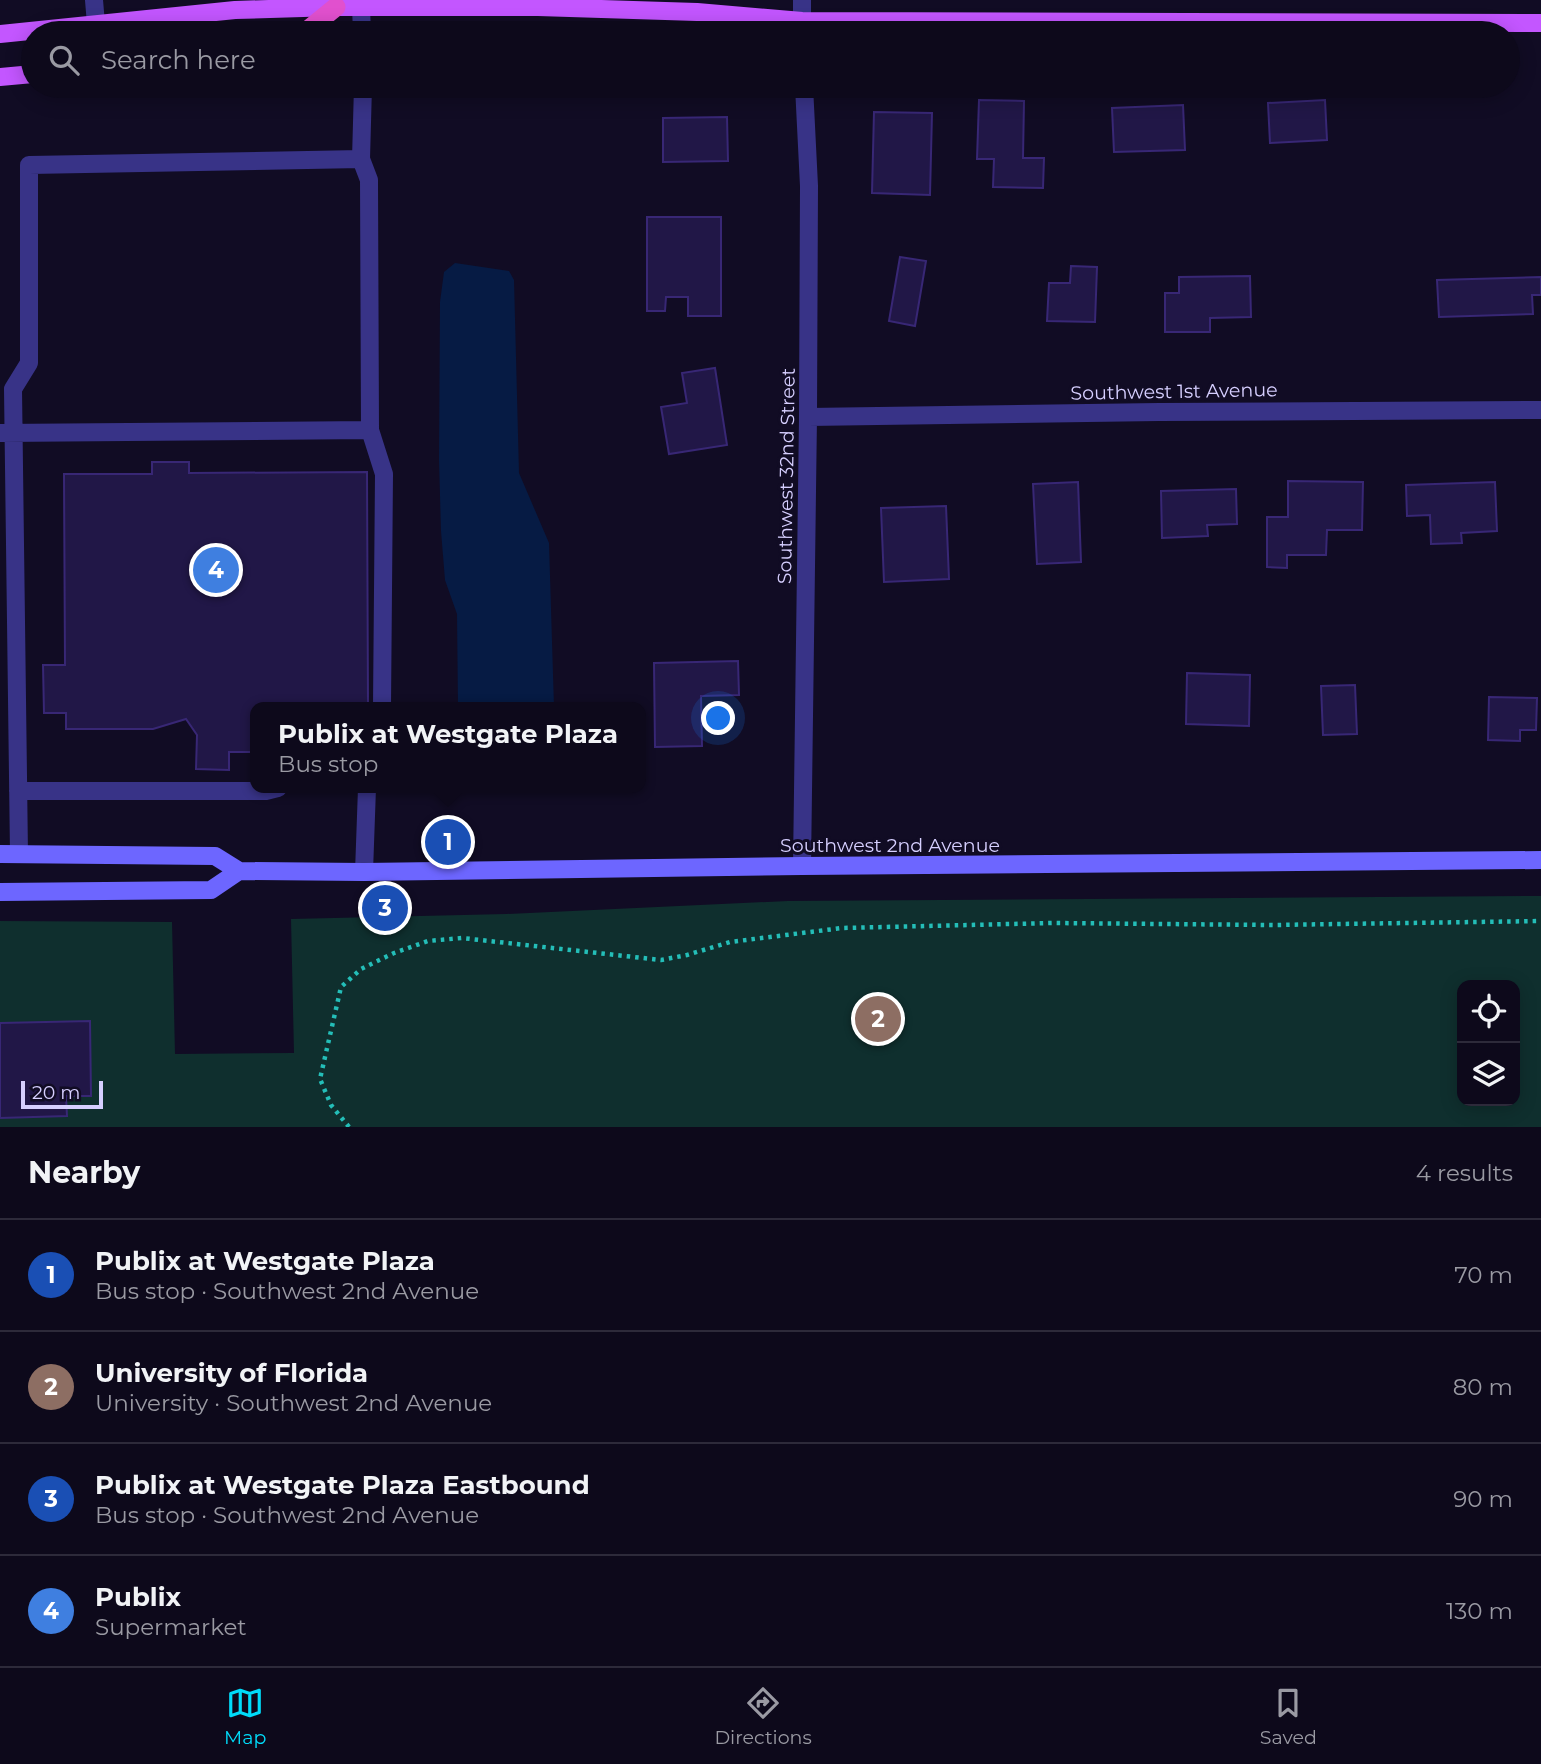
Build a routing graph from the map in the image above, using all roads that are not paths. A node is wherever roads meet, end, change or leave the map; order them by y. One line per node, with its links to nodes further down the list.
1 (94, 0): 6 (street)
2 (802, 0): 11 (street)
3 (334, 3): 4 (main road); 5 (main road); 8 (highway)
4 (238, 5): 7 (main road)
5 (361, 7): 9 (street); 10 (main road)
6 (96, 21)
7 (118, 21)
8 (316, 21)
9 (362, 21)
10 (760, 21)
11 (802, 21)
12 (1520, 23): 13 (main road)
13 (1541, 23)
14 (21, 32): 15 (main road)
15 (0, 34)
16 (7, 76): 17 (street)
17 (0, 89)
18 (363, 98): 20 (street)
19 (804, 98): 22 (street, Southwest 32nd Street)
20 (360, 159): 23 (street); 24 (street)
21 (1541, 410): 22 (street, Southwest 1st Avenue)
22 (808, 417): 32 (street, Southwest 32nd Street)
23 (370, 430): 24 (street); 25 (street)
24 (6, 433): 26 (street)
25 (382, 702)
26 (18, 791): 27 (street); 30 (street)
27 (250, 791)
28 (367, 793): 34 (street)
29 (0, 854): 30 (main road, Southwest 2nd Avenue)
30 (19, 854): 33 (main road, Southwest 2nd Avenue)
31 (1541, 860): 32 (main road, Southwest 2nd Avenue)
32 (802, 866): 34 (main road, Southwest 2nd Avenue)
33 (239, 871): 34 (main road, Southwest 2nd Avenue); 35 (main road)
34 (364, 872)
35 (0, 892)

